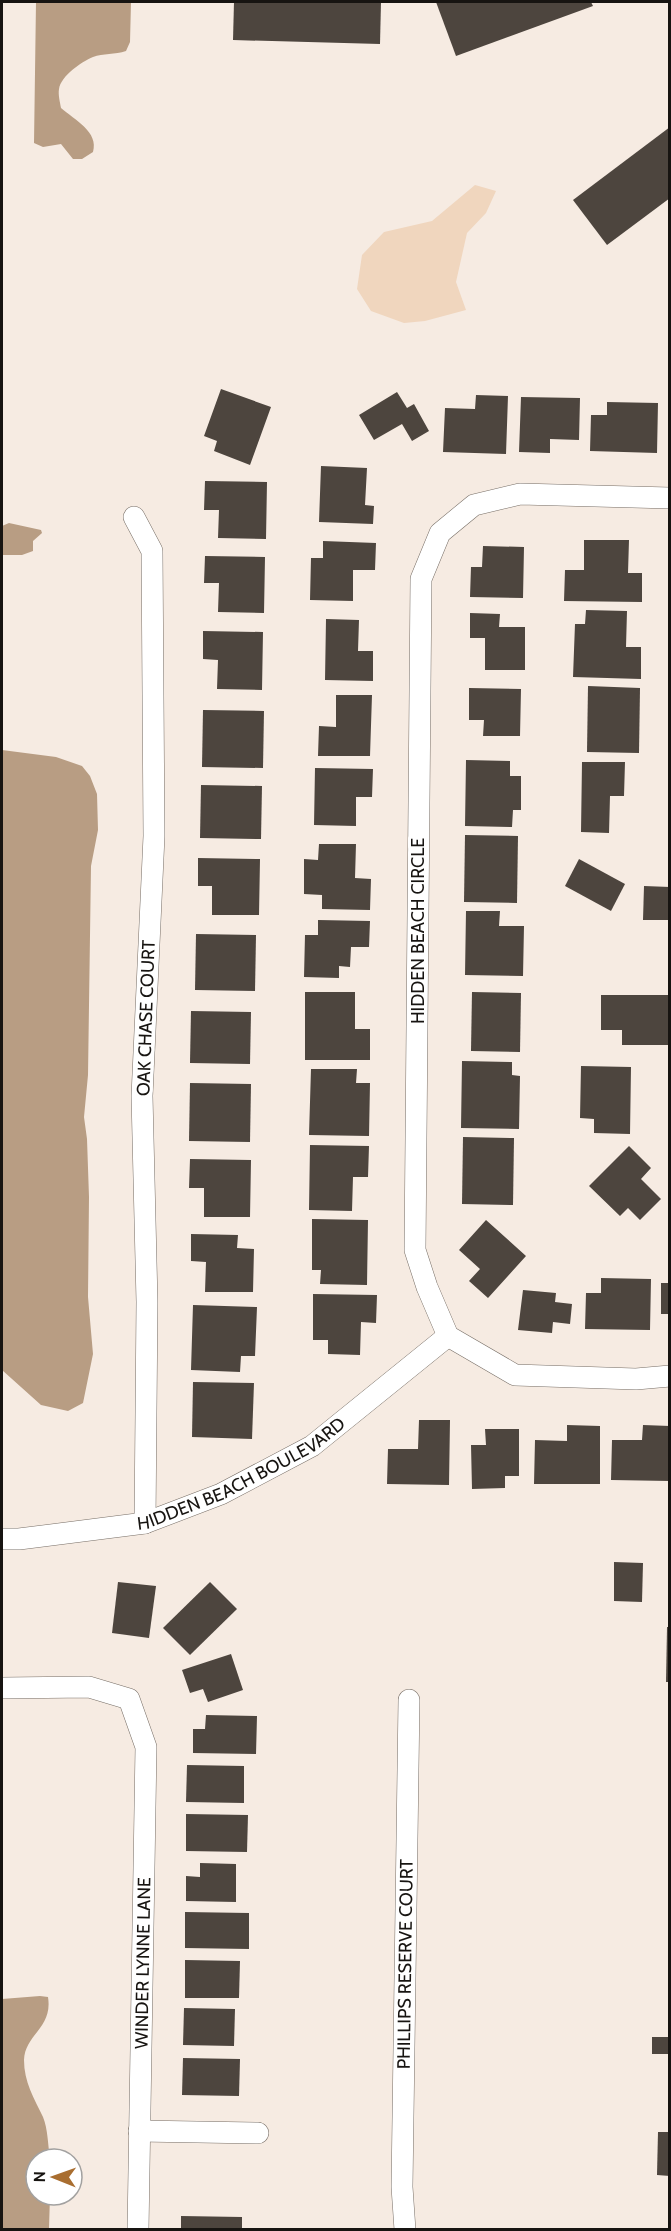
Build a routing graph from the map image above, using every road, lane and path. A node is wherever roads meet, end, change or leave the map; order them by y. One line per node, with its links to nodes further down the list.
1 (669, 498): 3 (street, HIDDEN BEACH CIRCLE)
2 (134, 517): 5 (street, OAK CHASE COURT)
3 (448, 1336): 4 (street); 5 (street, HIDDEN BEACH BOULEVARD)
4 (669, 1376)
5 (145, 1523): 6 (street, HIDDEN BEACH BOULEVARD)
6 (2, 1539)
7 (2, 1688): 9 (street, WINDER LYNNE LANE)
8 (409, 1700): 12 (street, PHILLIPS RESERVE COURT)
9 (139, 2131): 10 (street); 11 (street, WINDER LYNNE LANE)
10 (258, 2133)
11 (138, 2229)
12 (405, 2229)

